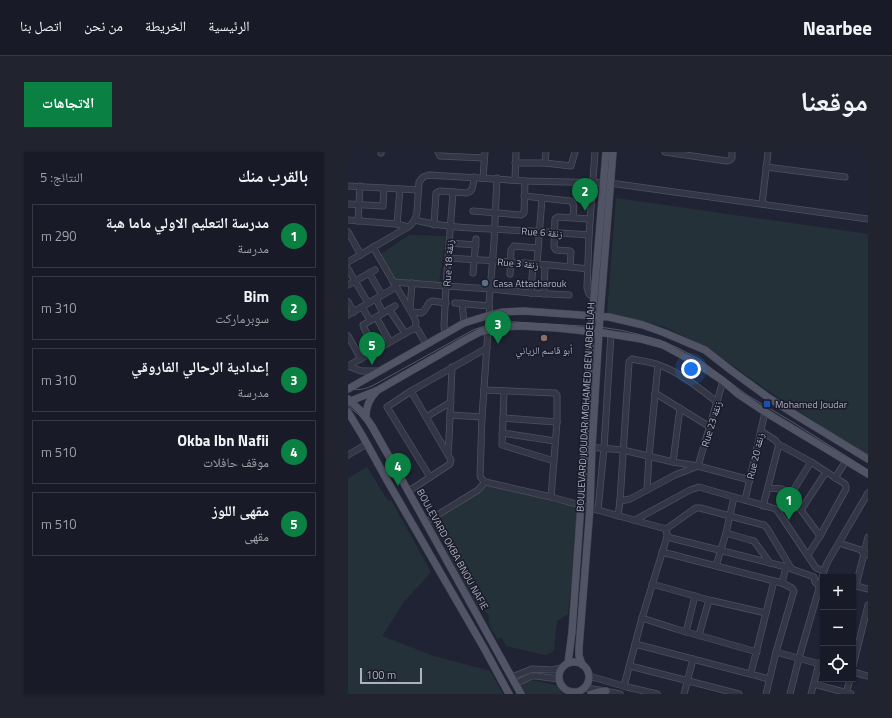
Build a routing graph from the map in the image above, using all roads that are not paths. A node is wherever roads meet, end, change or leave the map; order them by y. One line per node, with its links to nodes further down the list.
1 (438, 152): 11 (street)
2 (516, 152): 13 (street)
3 (546, 152): 14 (street)
4 (575, 152): 14 (street)
5 (595, 152): 22 (street)
6 (606, 152): 23 (main road, BOULEVARD JOUDAR MOHAMED BEN ABDELLAH)
7 (613, 152): 23 (main road, BOULEVARD JOUDAR MOHAMED BEN ABDELLAH)
8 (665, 152): 9 (street)
9 (732, 152)
10 (768, 152): 15 (street)
11 (461, 154): 12 (street)
12 (484, 155): 18 (street)
13 (515, 163): 14 (street); 20 (street)
14 (545, 164)
15 (766, 168): 17 (street); 33 (street)
16 (474, 177): 18 (street); 28 (street); 29 (street)
17 (846, 177)
18 (483, 178): 19 (street)
19 (497, 178): 20 (street); 36 (street)
20 (515, 180): 21 (street)
21 (525, 181): 22 (street); 30 (street)
22 (593, 183): 23 (street); 38 (street)
23 (607, 183): 33 (street); 78 (main road, BOULEVARD JOUDAR MOHAMED BEN ABDELLAH); 92 (main road, BOULEVARD JOUDAR MOHAMED BEN ABDELLAH)
24 (348, 186): 25 (street)
25 (360, 186): 26 (street); 34 (street)
26 (384, 188): 27 (street); 34 (street)
27 (400, 189): 28 (street); 43 (street)
28 (418, 190): 41 (street)
29 (453, 192): 44 (street); 46 (street, Rue 18 زنقة)
30 (524, 196): 31 (street); 36 (street)
31 (542, 198): 37 (street); 48 (street)
32 (348, 204): 34 (street)
33 (762, 204): 39 (street)
34 (359, 205): 42 (street)
35 (473, 211): 36 (street)
36 (496, 213): 47 (street)
37 (573, 217): 38 (street); 50 (street)
38 (590, 219): 51 (street)
39 (868, 219)
40 (348, 220): 42 (street)
41 (415, 220): 44 (street, Rue 6 زنقة); 45 (street)
42 (358, 221): 43 (street)
43 (397, 224): 45 (street)
44 (434, 225): 46 (street, Rue 6 زنقة)
45 (408, 227): 53 (street)
46 (451, 227): 47 (street, Rue 6 زنقة); 52 (street, Rue 18 زنقة)
47 (495, 229): 48 (street, Rue 6 زنقة); 58 (street)
48 (539, 231): 50 (street, Rue 6 زنقة); 54 (street)
49 (348, 232): 55 (street)
50 (555, 232): 51 (street, Rue 6 زنقة); 63 (street)
51 (589, 235): 65 (street)
52 (449, 243): 56 (street, Rue 18 زنقة); 57 (street)
53 (373, 247): 55 (street); 69 (street)
54 (538, 248): 60 (street); 61 (street)
55 (361, 254): 59 (street)
56 (448, 258): 57 (street, Rue 3 زنقة); 72 (street, Rue 18 زنقة)
57 (474, 260): 58 (street, Rue 3 زنقة); 66 (street)
58 (492, 260): 60 (street, Rue 3 زنقة); 73 (street)
59 (348, 262)
60 (510, 262): 61 (street, Rue 3 زنقة); 67 (street)
61 (535, 264): 62 (street, Rue 3 زنقة); 74 (street)
62 (545, 265): 63 (street, Rue 3 زنقة); 75 (street)
63 (570, 267): 65 (street, Rue 3 زنقة)
64 (348, 269): 68 (street)
65 (587, 269): 78 (street)
66 (473, 273)
67 (510, 274)
68 (355, 281): 71 (street); 76 (street); 81 (street)
69 (394, 284): 70 (street); 76 (street); 87 (street)
70 (412, 284): 72 (street); 87 (street)
71 (348, 285)
72 (446, 286): 73 (street); 82 (street, Rue 18 زنقة)
73 (491, 289): 74 (street); 85 (street)
74 (531, 293): 75 (street)
75 (544, 294): 77 (street)
76 (382, 295): 79 (street)
77 (568, 295)
78 (594, 298): 92 (main road, BOULEVARD JOUDAR MOHAMED BEN ABDELLAH)
79 (376, 299): 81 (street); 89 (street)
80 (348, 302): 88 (street)
81 (368, 303): 86 (street)
82 (446, 303): 87 (street); 101 (street, Rue 18 زنقة)
83 (456, 303): 84 (street)
84 (462, 303): 85 (street); 95 (street)
85 (489, 306): 90 (street)
86 (362, 307): 88 (street); 94 (street)
87 (411, 311): 96 (street)
88 (354, 312): 91 (street)
89 (383, 313): 93 (street); 100 (street)
90 (490, 314): 92 (main road); 95 (main road)
91 (348, 315)
92 (596, 316): 98 (main road, BOULEVARD JOUDAR MOHAMED BEN ABDELLAH); 99 (main road, BOULEVARD JOUDAR MOHAMED BEN ABDELLAH); 146 (main road)
93 (376, 317): 94 (street); 104 (street)
94 (370, 320): 107 (street)
95 (464, 323): 101 (main road)
96 (415, 329): 100 (street); 105 (street)
97 (488, 330): 98 (main road); 106 (street); 117 (main road)
98 (591, 332): 99 (main road); 139 (main road, BOULEVARD JOUDAR MOHAMED BEN ABDELLAH)
99 (599, 332): 102 (main road); 139 (main road, BOULEVARD JOUDAR MOHAMED BEN ABDELLAH)
100 (404, 333): 104 (street)
101 (444, 333): 105 (main road)
102 (611, 334): 115 (main road); 141 (street)
103 (348, 336): 108 (street)
104 (390, 342): 107 (street)
105 (426, 344): 112 (main road)
106 (487, 348): 111 (street); 118 (street)
107 (376, 350): 108 (street)
108 (361, 359): 110 (street)
109 (658, 365): 121 (street); 124 (street); 142 (street)
110 (348, 366): 113 (street)
111 (452, 368): 119 (street); 123 (street)
112 (379, 371): 113 (street); 114 (main road)
113 (361, 372): 114 (street)
114 (364, 381): 116 (main road)
115 (723, 381): 124 (street, Rue 23 زنقة); 126 (main road)
116 (348, 389)
117 (378, 390): 122 (main road); 129 (main road)
118 (484, 390): 120 (street); 131 (street)
119 (411, 391): 130 (street); 154 (street)
120 (504, 392): 132 (street); 133 (street)
121 (655, 393): 125 (street); 145 (street)
122 (349, 401): 129 (main road, BOULEVARD OKBA BNOU NAFIE)
123 (451, 402): 128 (street); 130 (street)
124 (717, 402): 134 (street, Rue 23 زنقة)
125 (680, 408): 134 (street); 149 (street)
126 (765, 412): 135 (street, Rue 20 زنقة); 148 (main road)
127 (348, 413): 138 (main road)
128 (450, 415): 131 (street); 143 (street)
129 (366, 417): 160 (main road, BOULEVARD OKBA BNOU NAFIE)
130 (426, 417): 143 (street)
131 (482, 417): 157 (street)
132 (503, 418): 133 (street); 136 (street)
133 (556, 422): 137 (street)
134 (710, 427): 151 (street, Rue 23 زنقة)
135 (761, 431): 140 (street); 156 (street, Rue 20 زنقة)
136 (502, 433): 137 (street); 147 (street)
137 (555, 441): 147 (street)
138 (367, 444): 144 (street); 234 (main road)
139 (588, 446): 141 (street); 167 (main road, BOULEVARD JOUDAR MOHAMED BEN ABDELLAH); 169 (main road, BOULEVARD JOUDAR MOHAMED BEN ABDELLAH)
140 (780, 446): 150 (street); 158 (street)
141 (604, 448): 142 (street); 170 (street)
142 (623, 450): 145 (street); 166 (street)
143 (448, 454): 154 (street)
144 (348, 455)
145 (649, 456): 149 (street); 159 (street)
146 (868, 459)
147 (554, 461): 162 (street)
148 (846, 461): 153 (main road); 155 (street)
149 (673, 462): 151 (street)
150 (811, 462): 152 (street); 161 (street)
151 (698, 466): 156 (street); 159 (street)
152 (826, 472): 155 (street); 171 (street)
153 (868, 474)
154 (430, 477): 160 (street)
155 (835, 478): 178 (street)
156 (750, 480): 165 (street, Rue 20 زنقة)
157 (485, 482): 162 (street); 175 (street)
158 (769, 488): 161 (street); 168 (street)
159 (647, 490): 166 (street)
160 (409, 491): 175 (main road, BOULEVARD OKBA BNOU NAFIE)
161 (791, 494): 171 (street)
162 (551, 497): 167 (street)
163 (734, 497): 165 (street); 173 (street); 174 (street)
164 (867, 497): 181 (street)
165 (745, 500): 168 (street)
166 (620, 501): 172 (street)
167 (581, 505): 169 (street); 213 (main road, BOULEVARD JOUDAR MOHAMED BEN ABDELLAH)
168 (764, 506): 185 (street)
169 (590, 508): 170 (street); 214 (main road, BOULEVARD JOUDAR MOHAMED BEN ABDELLAH)
170 (598, 510): 172 (street)
171 (801, 510): 178 (street)
172 (618, 516): 174 (street)
173 (730, 517): 176 (street); 177 (street); 188 (street)
174 (635, 520): 176 (street)
175 (426, 522): 225 (main road, BOULEVARD OKBA BNOU NAFIE)
176 (666, 529): 179 (street)
177 (726, 533): 182 (street); 186 (street)
178 (820, 536): 185 (street)
179 (667, 537): 182 (street); 183 (street)
180 (868, 537): 184 (street)
181 (839, 543): 184 (street); 191 (street)
182 (721, 551): 186 (street); 187 (street)
183 (662, 552): 187 (street); 196 (street)
184 (866, 554): 194 (street)
185 (808, 555): 189 (street)
186 (770, 563): 188 (street)
187 (716, 566): 193 (street)
188 (788, 567): 192 (street); 195 (street)
189 (816, 568): 190 (street); 192 (street)
190 (822, 574)
191 (823, 574)
192 (814, 577): 198 (street)
193 (774, 581): 195 (street); 203 (street)
194 (856, 581)
195 (782, 583): 209 (street)
196 (652, 584): 200 (street); 204 (street)
197 (856, 586): 199 (street)
198 (820, 587): 211 (street)
199 (868, 589)
200 (695, 596): 201 (street); 205 (street)
201 (709, 600): 203 (street); 206 (street)
202 (868, 606): 210 (street)
203 (766, 614): 208 (street)
204 (642, 618): 205 (street); 207 (street)
205 (686, 632): 206 (street)
206 (698, 635): 208 (street)
207 (635, 644): 212 (street); 216 (street)
208 (757, 652): 220 (street)
209 (776, 652): 211 (street); 224 (street)
210 (856, 654)
211 (798, 658): 215 (street); 242 (street)
212 (693, 659): 220 (street); 226 (street)
213 (568, 663): 214 (main road); 218 (main road)
214 (582, 664): 221 (main road)
215 (820, 664)
216 (630, 666): 226 (street); 229 (street)
217 (820, 667): 228 (street)
218 (561, 668): 223 (main road); 225 (street)
219 (856, 673): 222 (street)
220 (751, 674): 224 (street)
221 (589, 676): 229 (street); 230 (main road)
222 (868, 676)
223 (559, 679): 225 (street); 232 (main road)
224 (769, 679): 241 (street)
225 (514, 680): 235 (main road, BOULEVARD OKBA BNOU NAFIE)
226 (687, 681): 239 (street); 240 (street)
227 (849, 682): 244 (street)
228 (814, 684): 243 (street); 244 (street)
229 (624, 686): 238 (street)
230 (585, 688): 231 (street); 233 (main road)
231 (606, 691): 236 (main road); 237 (street)
232 (567, 692): 233 (main road)
233 (577, 693)
234 (509, 694)
235 (521, 694)
236 (591, 694)
237 (620, 694)
238 (657, 694)
239 (684, 694)
240 (739, 694)
241 (766, 694)
242 (790, 694)
243 (811, 694)
244 (847, 694)

